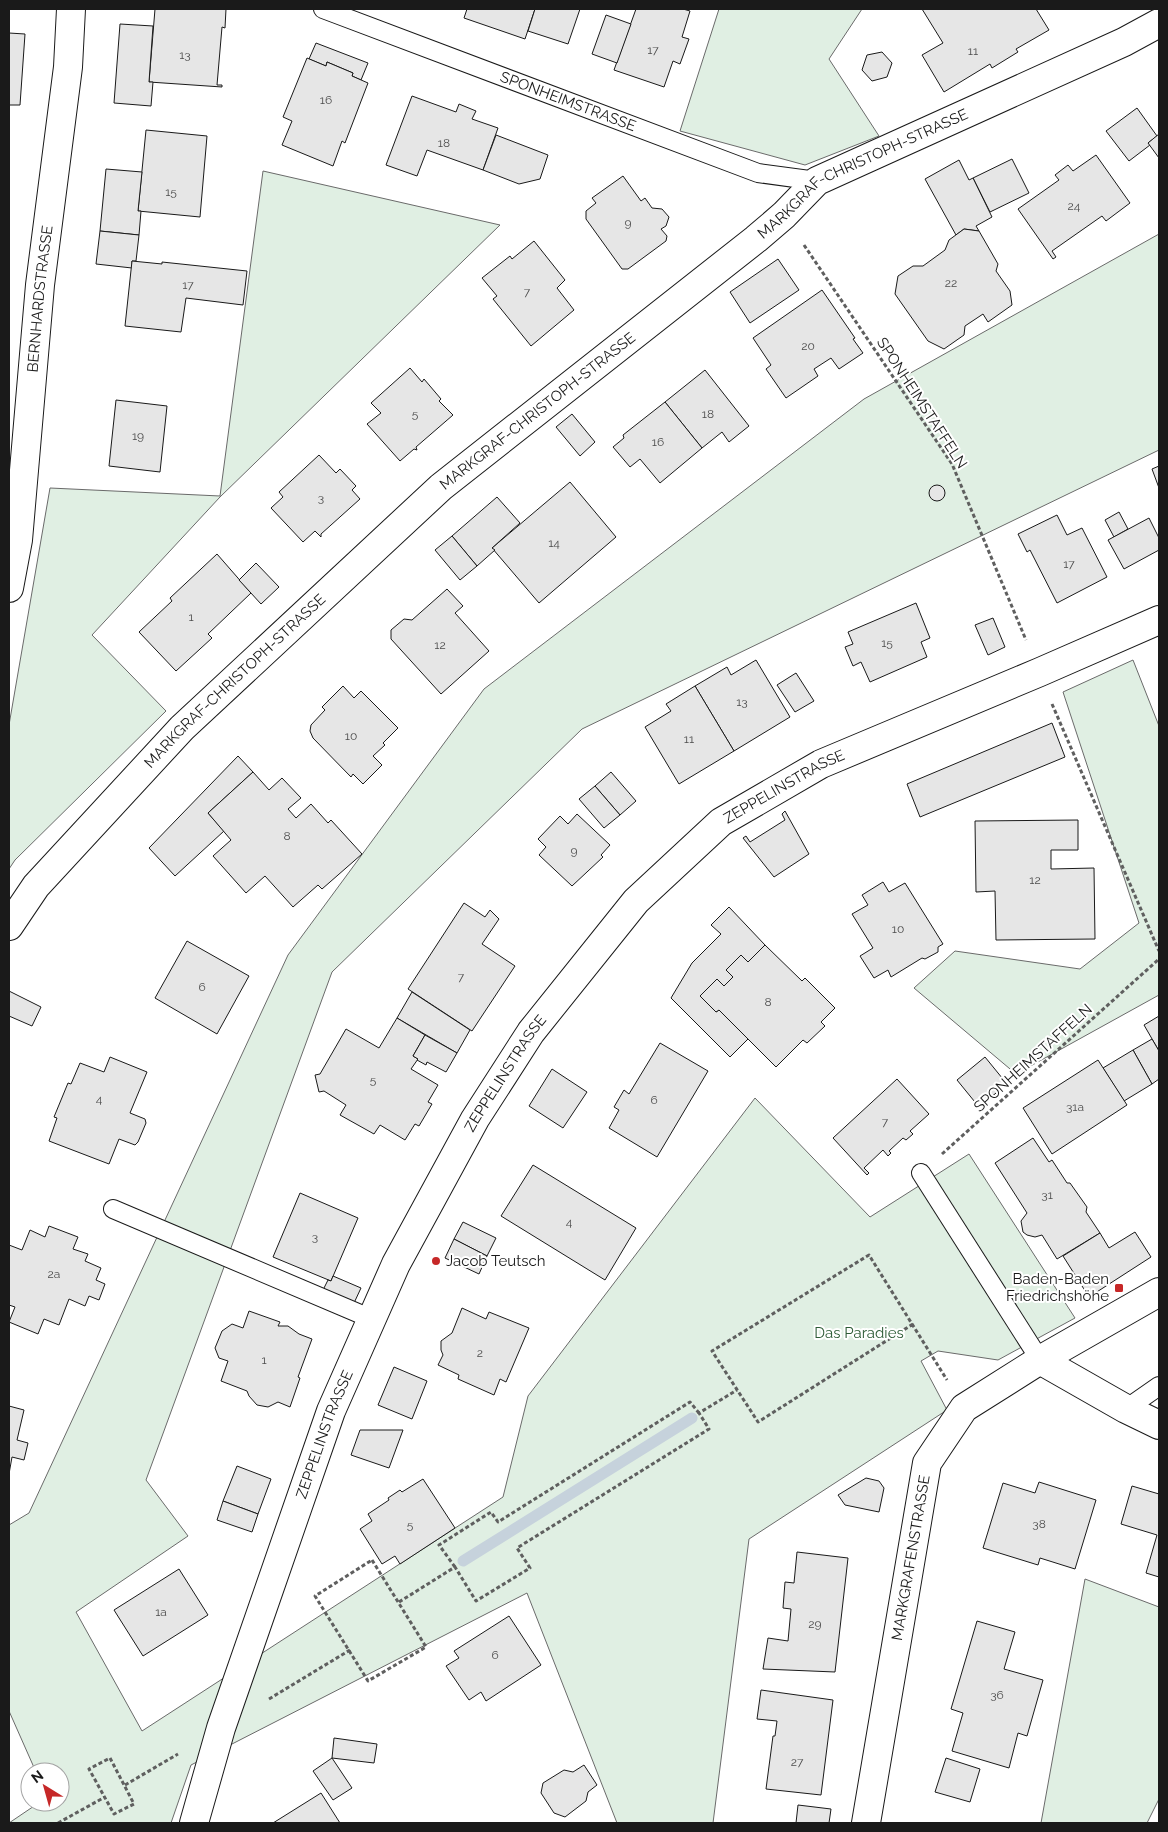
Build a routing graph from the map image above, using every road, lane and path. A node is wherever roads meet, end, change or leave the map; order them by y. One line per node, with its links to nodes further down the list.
1 (71, 9): 6 (street, BERNHARDSTRASSE)
2 (323, 9): 4 (lane, SPONHEIMSTRASSE)
3 (1159, 23): 4 (street, MARKGRAF-CHRISTOPH-STRASSE)
4 (817, 181): 5 (street, MARKGRAF-CHRISTOPH-STRASSE)
5 (784, 215): 8 (path, SPONHEIMSTAFFELN); 10 (street, MARKGRAF-CHRISTOPH-STRASSE)
6 (9, 588)
7 (1159, 620): 8 (street, ZEPPELINSTRASSE)
8 (1040, 672): 16 (street, ZEPPELINSTRASSE)
9 (1061, 726): 11 (path)
10 (9, 926)
11 (1159, 951)
12 (1159, 959): 13 (path, SPONHEIMSTAFFELN)
13 (921, 1173): 18 (lane)
14 (113, 1209): 16 (lane)
15 (1159, 1292): 18 (street, MARKGRAFENSTRASSE)
16 (372, 1319): 29 (street, ZEPPELINSTRASSE)
17 (913, 1324): 20 (path); 20 (path); 21 (path)
18 (1040, 1360): 21 (street, MARKGRAFENSTRASSE); 22 (street)
19 (1159, 1386): 22 (lane)
20 (737, 1390): 23 (path)
21 (964, 1408): 30 (street, MARKGRAFENSTRASSE)
22 (1126, 1409): 24 (street)
23 (699, 1413): 25 (path); 25 (path)
24 (1159, 1425)
25 (455, 1568): 26 (path)
26 (399, 1602): 26 (path)
27 (105, 1797): 27 (path); 28 (path)
28 (58, 1823)
29 (194, 1823)
30 (866, 1823)

